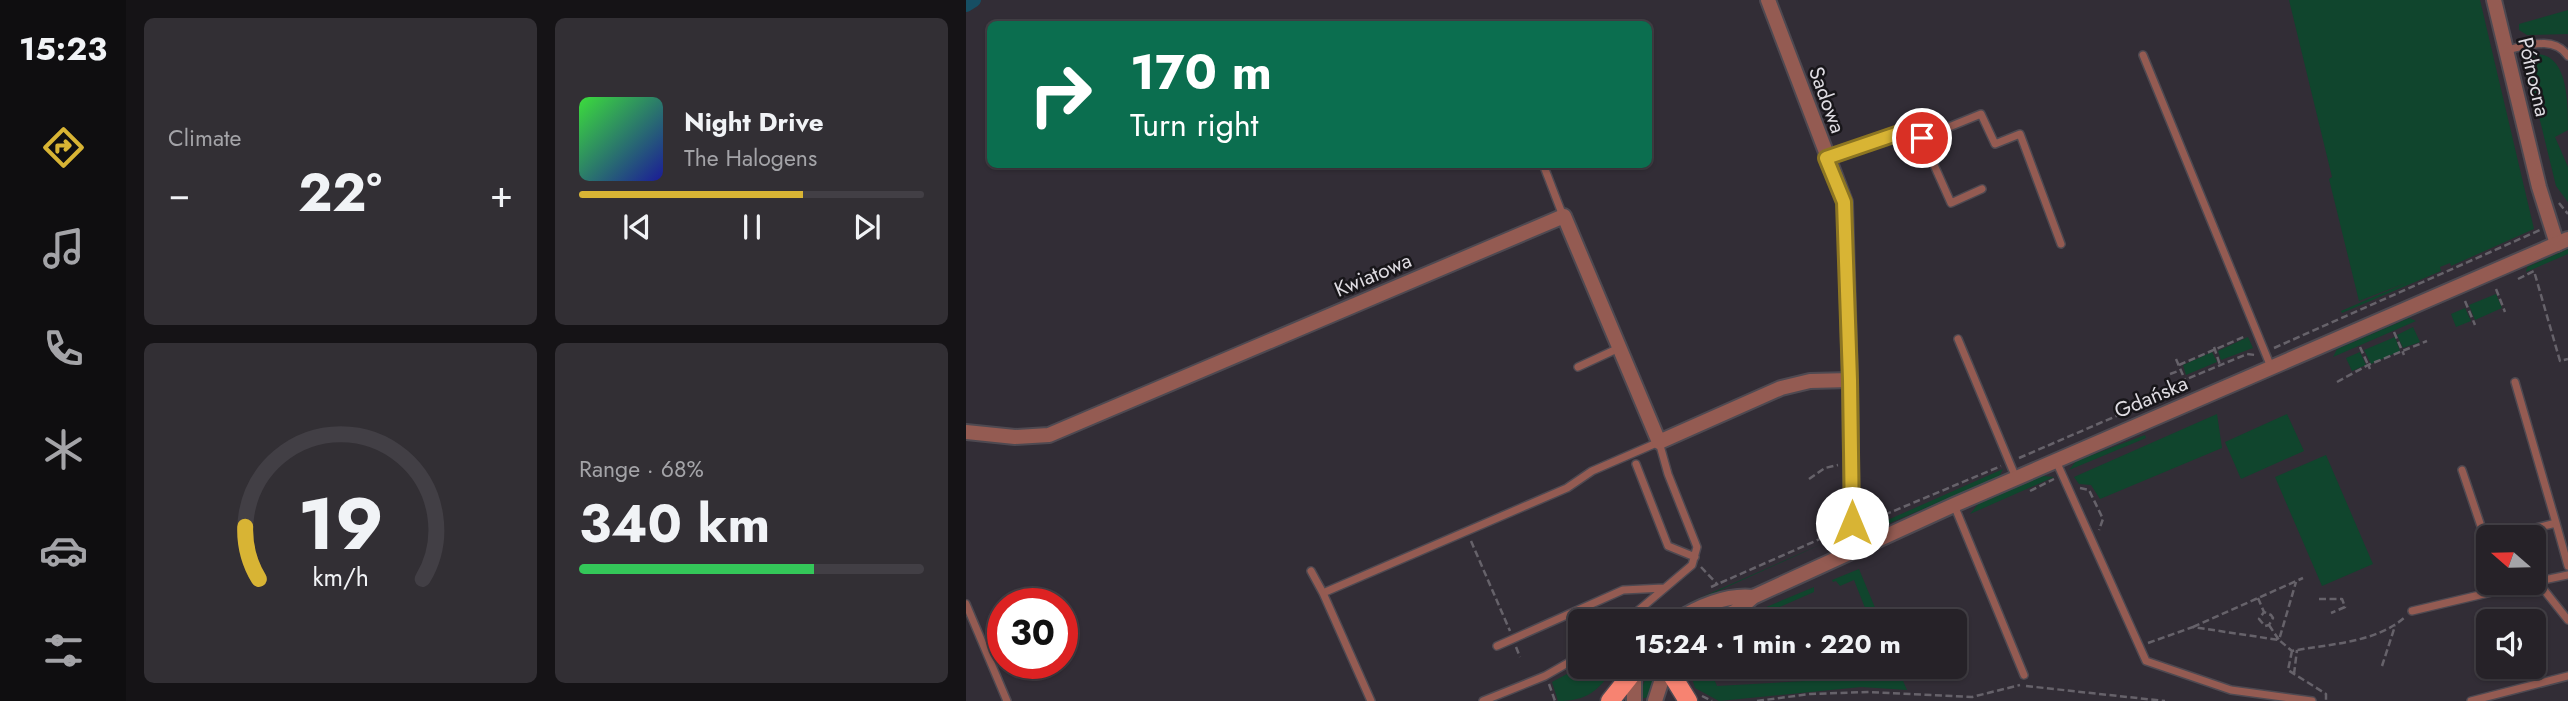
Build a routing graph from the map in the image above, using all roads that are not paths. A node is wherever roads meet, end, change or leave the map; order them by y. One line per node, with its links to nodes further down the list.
1 (1768, 0): 7 (street, Sadowa)
2 (2494, 0): 3 (street, Północna)
3 (2506, 50): 5 (lane); 11 (street, Północna)
4 (2143, 55): 16 (lane)
5 (2568, 56)
6 (1922, 138): 7 (lane); 9 (lane); 12 (lane)
7 (1826, 158): 17 (street, Sadowa)
8 (1545, 168): 10 (lane)
9 (1982, 189)
10 (1564, 216): 14 (street); 19 (street, Kwiatowa)
11 (2562, 242): 16 (street, Gdańska)
12 (2061, 244)
13 (1958, 339): 24 (lane)
14 (1619, 348): 15 (lane); 20 (street)
15 (1578, 368)
16 (2272, 368): 21 (street, Gdańska)
17 (1850, 380): 20 (street); 29 (street, Sadowa)
18 (2515, 382): 26 (lane)
19 (966, 432)
20 (1659, 442): 30 (lane); 36 (lane)
21 (2056, 461): 24 (street, Gdańska); 61 (lane)
22 (1636, 464): 30 (lane)
23 (2462, 470): 27 (lane)
24 (2016, 478): 25 (street, Gdańska)
25 (1954, 505): 29 (street, Gdańska); 48 (lane)
26 (2556, 523): 28 (lane); 31 (lane)
27 (2481, 525)
28 (2546, 526)
29 (1858, 549): 39 (street, Gdańska)
30 (1695, 557): 35 (lane)
31 (2568, 566)
32 (1311, 571): 36 (lane)
33 (2568, 575): 34 (lane)
34 (2546, 580)
35 (1664, 588): 41 (lane); 46 (lane)
36 (1323, 593): 55 (lane)
37 (2479, 595): 44 (lane)
38 (2546, 595): 45 (lane)
39 (1753, 597): 42 (street, Gdańska); 43 (street, Gdańska)
40 (966, 604): 54 (lane)
41 (1640, 609)
42 (1698, 609)
43 (1739, 609)
44 (2412, 611)
45 (2568, 620)
46 (1497, 646)
47 (1568, 663): 56 (lane)
48 (2024, 675)
49 (2568, 676): 62 (lane)
50 (1628, 679): 57 (main road)
51 (1635, 679): 58 (street)
52 (1663, 679): 59 (street)
53 (1674, 679): 60 (main road)
54 (1007, 701)
55 (1371, 701)
56 (1483, 701)
57 (1610, 701)
58 (1634, 701)
59 (1655, 701)
60 (1688, 701)
61 (2312, 701)
62 (2471, 701)

